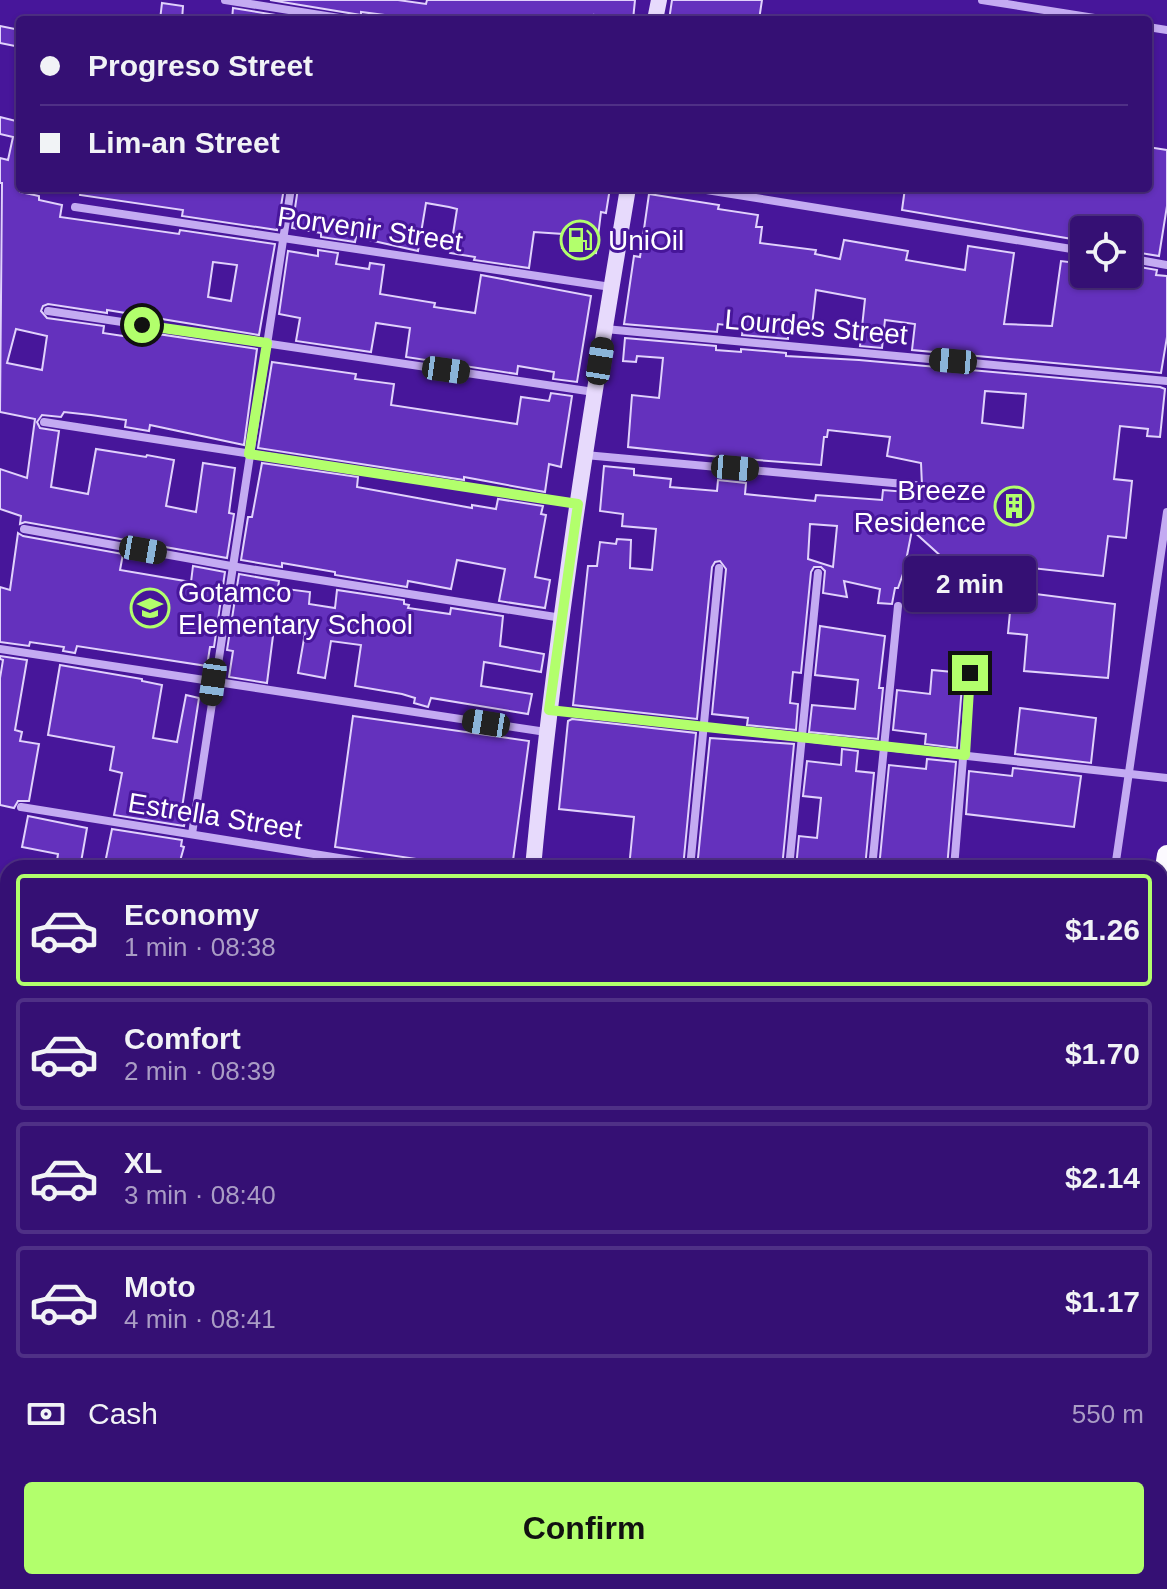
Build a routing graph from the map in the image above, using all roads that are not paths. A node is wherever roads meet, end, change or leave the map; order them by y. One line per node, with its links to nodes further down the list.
1 (225, 0): 3 (street)
2 (982, 0): 4 (street)
3 (313, 16)
4 (1082, 16)
5 (290, 192): 9 (street)
6 (627, 192): 13 (main road)
7 (719, 192): 10 (street)
8 (75, 207): 9 (street, Porvenir Street)
9 (283, 238): 13 (street, Porvenir Street); 16 (street)
10 (1070, 249)
11 (1142, 261): 12 (street)
12 (1167, 265)
13 (612, 287): 15 (main road)
14 (48, 311): 16 (street)
15 (605, 329): 17 (street, Lourdes Street); 18 (main road)
16 (267, 343): 18 (street); 20 (street)
17 (1167, 381)
18 (595, 392): 21 (main road)
19 (44, 422): 20 (street)
20 (249, 454): 23 (street); 26 (street)
21 (584, 455): 22 (street); 23 (main road)
22 (915, 485)
23 (578, 504): 30 (main road)
24 (1167, 512): 40 (street)
25 (24, 529): 26 (street)
26 (231, 566): 30 (street); 33 (street)
27 (719, 568): 35 (street)
28 (818, 573): 37 (street)
29 (898, 606): 38 (street)
30 (562, 618): 34 (main road)
31 (0, 649): 33 (street)
32 (970, 673): 39 (street)
33 (213, 682): 36 (street); 43 (street)
34 (549, 710): 35 (street); 36 (main road)
35 (704, 727): 37 (street); 46 (street)
36 (546, 732): 45 (main road)
37 (801, 738): 38 (street); 47 (street)
38 (884, 747): 39 (street); 48 (street)
39 (965, 755): 40 (street); 49 (street)
40 (1128, 774): 41 (street); 50 (street)
41 (1167, 778)
42 (21, 807): 43 (street, Estrella Street)
43 (192, 834): 44 (street, Estrella Street)
44 (352, 860)
45 (534, 860)
46 (691, 860)
47 (790, 860)
48 (873, 860)
49 (955, 860)
50 (1116, 860)

